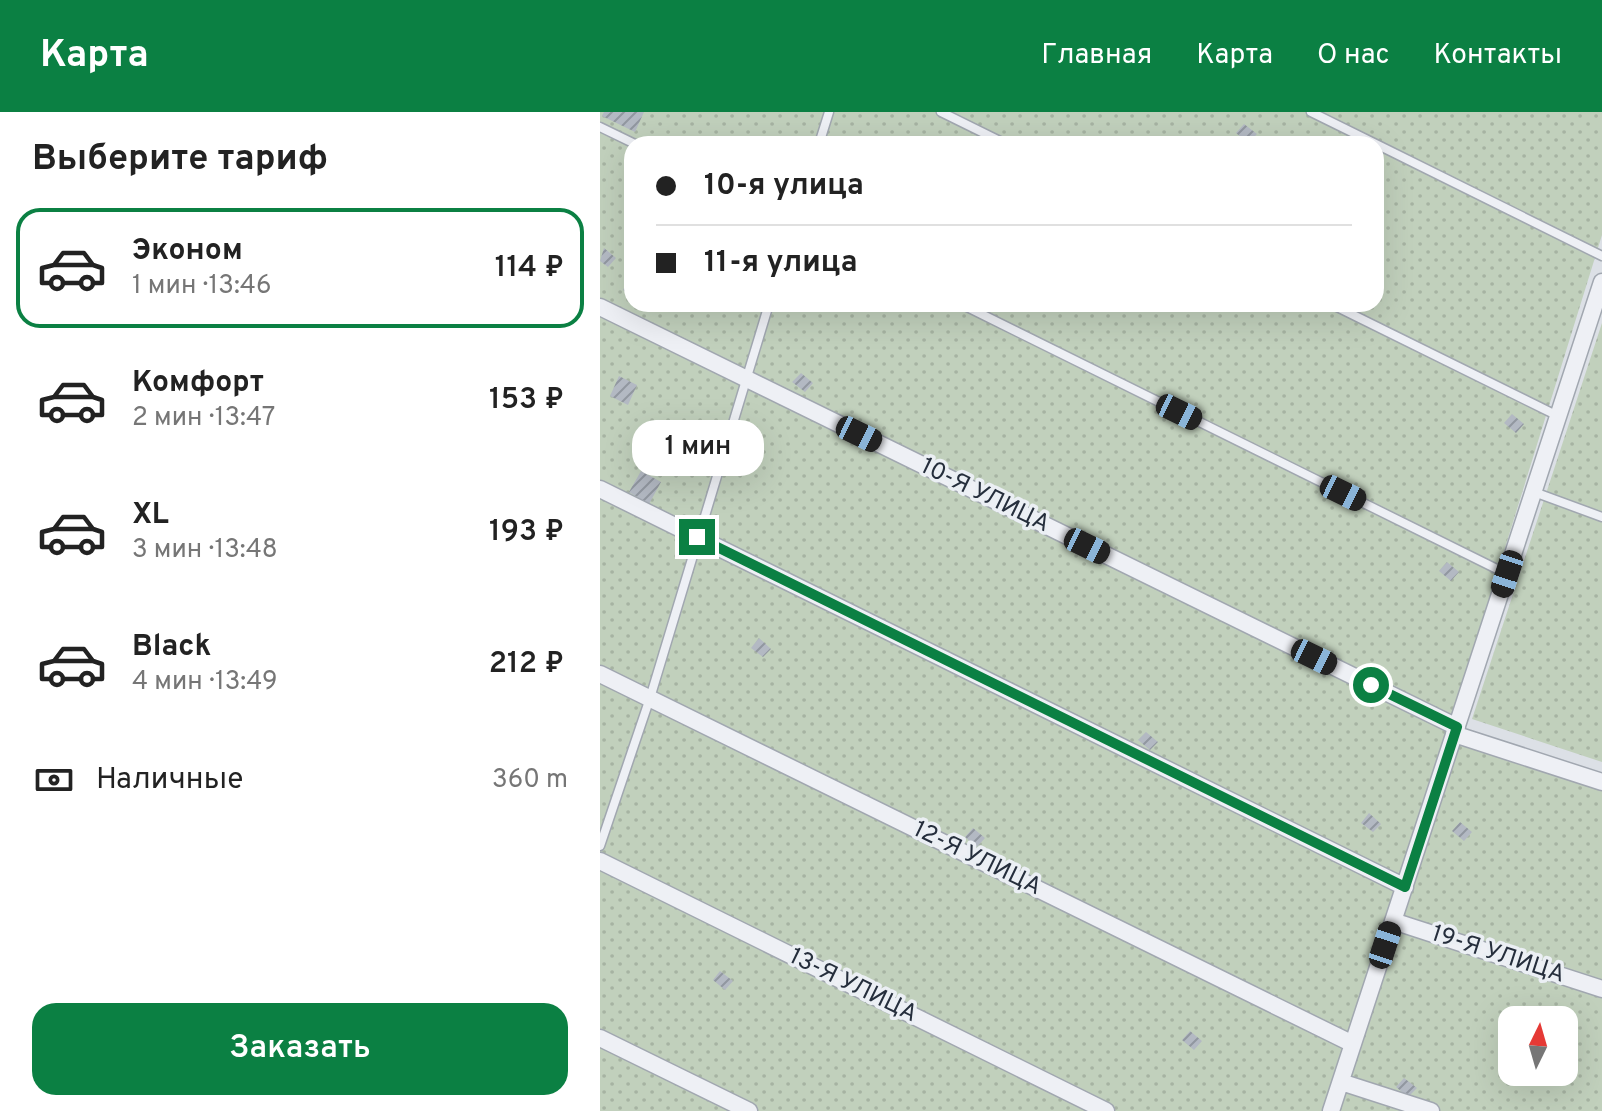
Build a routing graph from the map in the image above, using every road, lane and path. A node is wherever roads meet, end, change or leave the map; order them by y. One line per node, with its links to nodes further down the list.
1 (829, 112): 5 (lane)
2 (941, 112): 6 (lane)
3 (1311, 112): 7 (lane)
4 (600, 127): 8 (lane)
5 (822, 136)
6 (990, 136)
7 (1360, 136)
8 (624, 139)
9 (1384, 148): 10 (lane)
10 (1602, 256)
11 (1601, 291): 17 (street)
12 (600, 307): 16 (street, 10-Я УЛИЦА)
13 (766, 312): 16 (lane)
14 (977, 312): 22 (lane)
15 (1347, 312): 17 (lane)
16 (745, 378): 21 (lane); 25 (street, 10-Я УЛИЦА)
17 (1558, 416): 19 (street)
18 (600, 489): 21 (street)
19 (1534, 492): 20 (lane); 22 (street)
20 (1602, 517)
21 (697, 537): 24 (lane); 29 (street)
22 (1507, 574): 25 (street)
23 (600, 674): 24 (street, 12-Я УЛИЦА)
24 (650, 698): 27 (lane); 33 (street, 12-Я УЛИЦА)
25 (1456, 731): 26 (street, 10-Я УЛИЦА); 29 (street)
26 (1602, 782)
27 (600, 846)
28 (600, 861): 36 (street, 13-Я УЛИЦА)
29 (1405, 887): 30 (street)
30 (1393, 921): 31 (street, 19-Я УЛИЦА); 33 (street)
31 (1602, 989)
32 (600, 1038): 35 (street)
33 (1353, 1044): 34 (street)
34 (1341, 1082): 37 (street); 38 (street)
35 (749, 1111)
36 (1106, 1111)
37 (1331, 1111)
38 (1431, 1111)

